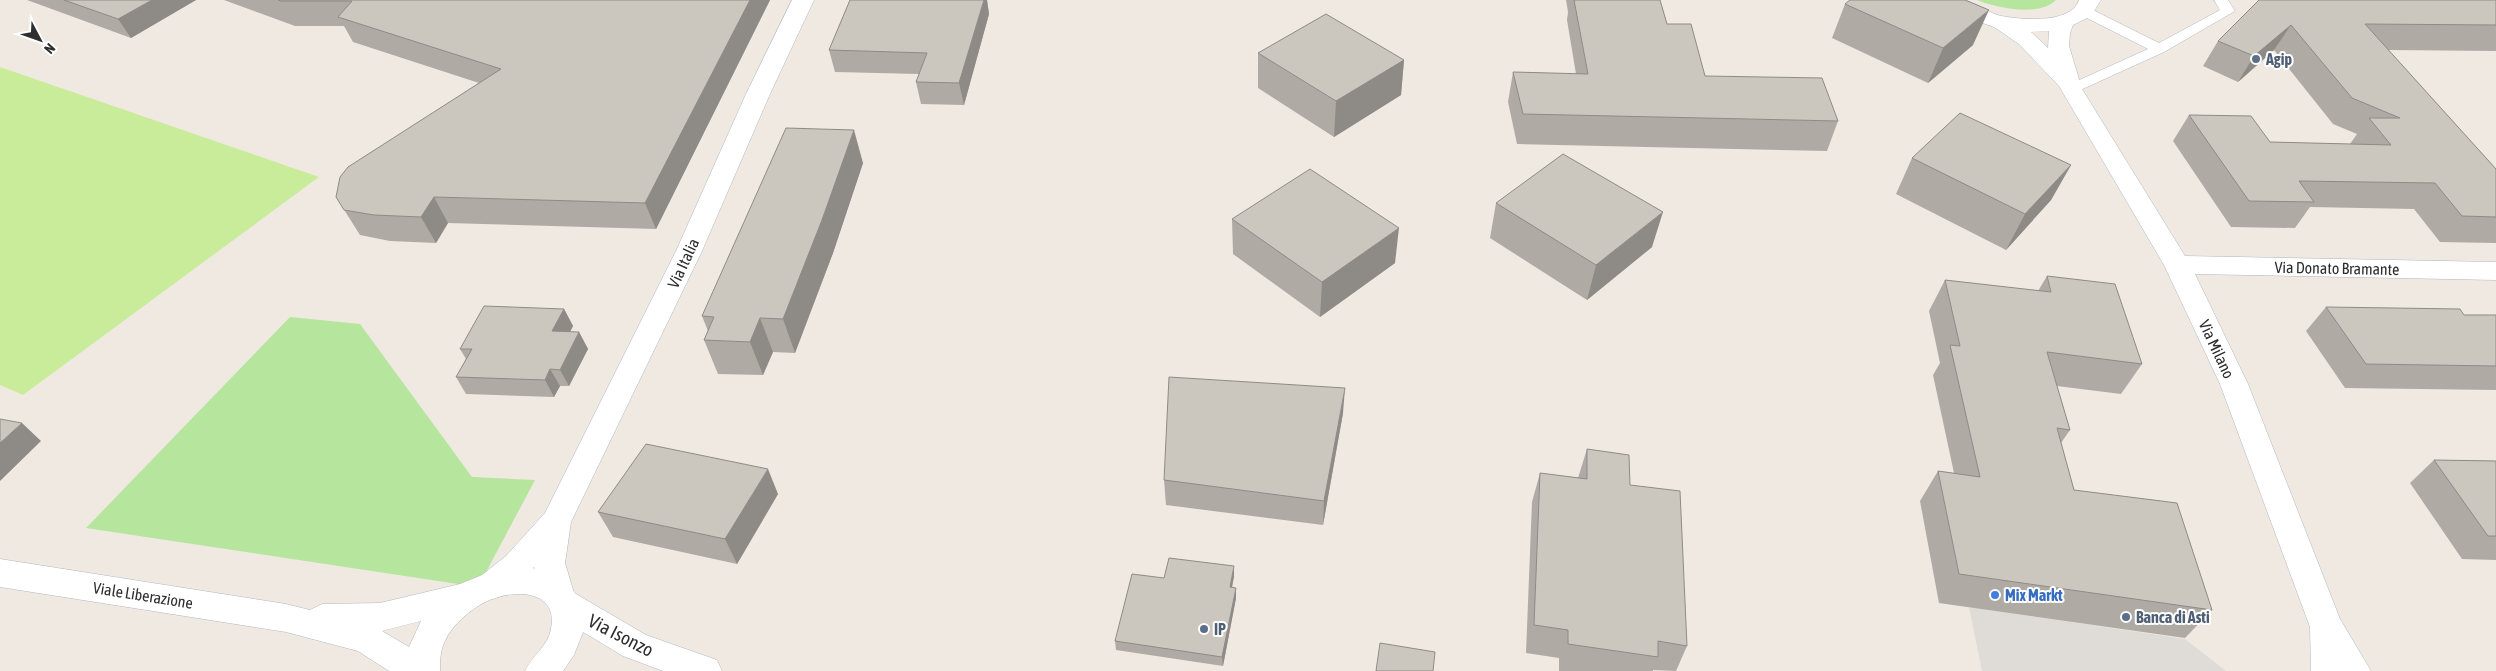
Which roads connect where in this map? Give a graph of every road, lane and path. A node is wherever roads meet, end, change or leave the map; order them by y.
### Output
1 (803, 0) edge
2 (1949, 0) edge
3 (2222, 0) edge
4 (2087, 6) edge
5 (1997, 20) junction
6 (2064, 22) junction
7 (2159, 49) junction
8 (2071, 89) junction
9 (2177, 265) junction
10 (2496, 272) edge
11 (556, 522) junction
12 (0, 573) edge
13 (481, 590) junction
14 (562, 599) junction
15 (286, 618) junction
16 (2326, 626) junction
17 (418, 671) edge
18 (423, 671) edge
19 (542, 671) edge
20 (705, 671) edge
21 (2328, 671) edge
22 (2354, 671) edge

1 - 11 street, Via Italia
2 - 5 street
3 - 7 lane
4 - 6 street
4 - 7 lane
5 - 6 street
5 - 8 street, Via Milano
6 - 8 street, Via Milano
7 - 8 lane
8 - 9 street, Via Milano
9 - 10 street, Via Donato Bramante
9 - 16 street, Via Milano
11 - 13 street, Via Italia
11 - 14 street, Via Italia
12 - 15 street, Viale Liberazione
13 - 14 street, Via Isonzo
13 - 15 street, Viale Liberazione
13 - 18 street, Via Italia
14 - 19 street, Via Italia
14 - 20 street, Via Isonzo
15 - 17 street, Viale Liberazione
16 - 21 street, Via Milano
16 - 22 street, Via Milano

